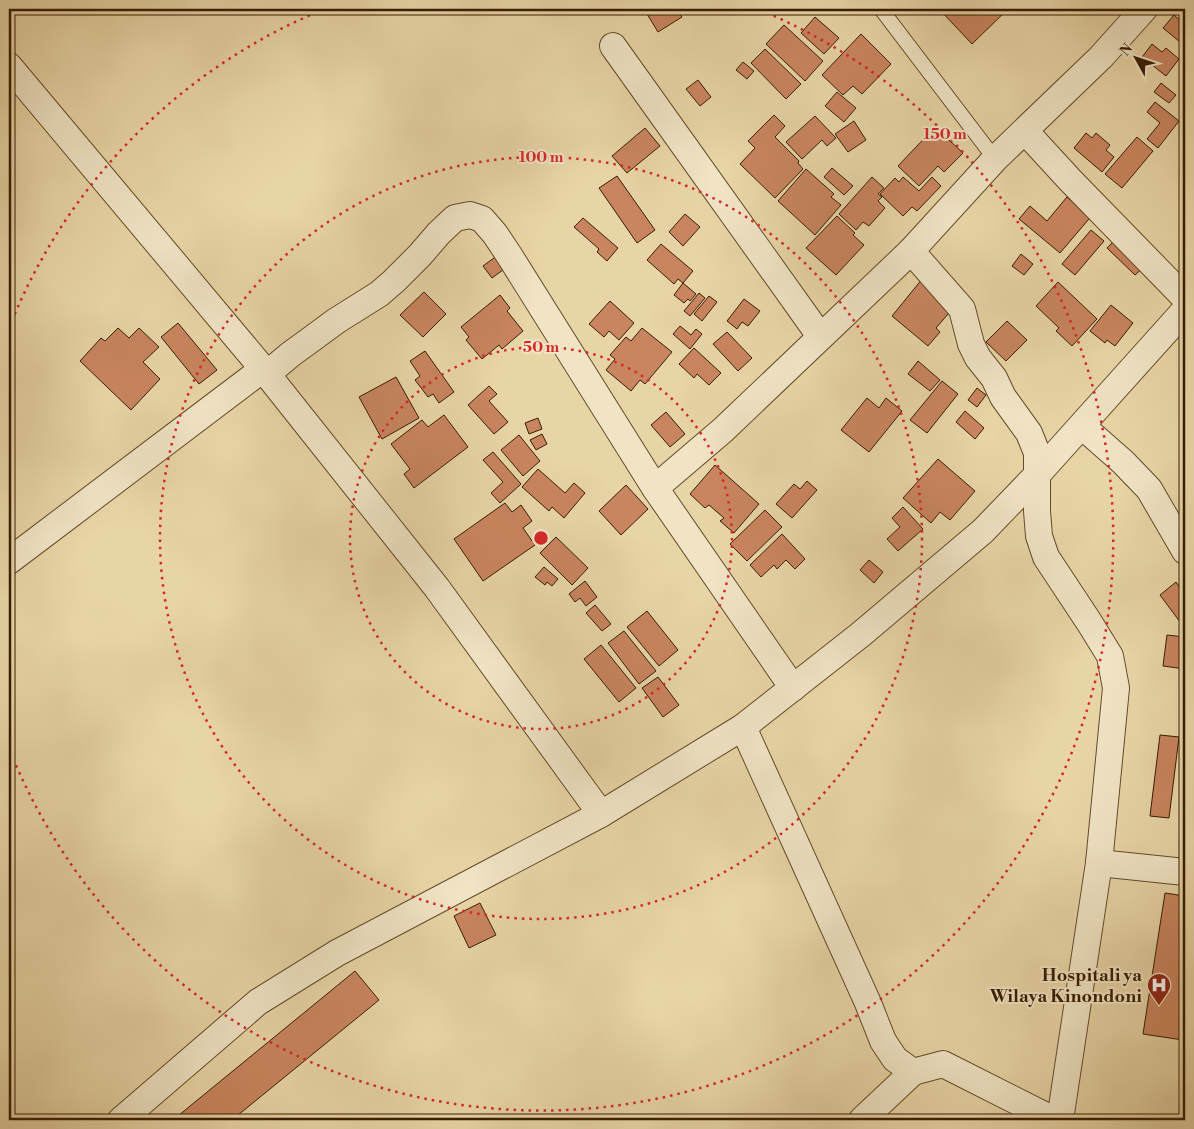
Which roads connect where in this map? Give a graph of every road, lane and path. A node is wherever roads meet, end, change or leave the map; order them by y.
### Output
1 (881, 9) edge
2 (1144, 9) edge
3 (613, 46) dead end
4 (9, 66) edge
5 (1025, 131) junction
6 (995, 159) junction
7 (911, 251) junction
8 (1185, 298) edge
9 (1185, 310) edge
10 (820, 336) junction
11 (265, 372) junction
12 (1082, 426) junction
13 (1036, 476) junction
14 (655, 488) junction
15 (1185, 550) edge
16 (9, 561) edge
17 (793, 688) junction
18 (743, 727) junction
19 (602, 814) junction
20 (1099, 863) junction
21 (1185, 872) edge
22 (913, 1072) junction
23 (121, 1120) edge
24 (862, 1120) edge
25 (1054, 1120) edge
26 (1060, 1120) edge

1 - 6 lane
2 - 5 street
3 - 10 street
4 - 11 street
5 - 6 street
5 - 8 street
6 - 7 street
7 - 10 street
7 - 13 street
9 - 12 street
10 - 14 street
11 - 14 street
11 - 16 street
11 - 19 street
12 - 13 street
12 - 15 street
13 - 17 street
13 - 20 street
14 - 17 street
17 - 18 street
18 - 19 street
18 - 22 street
19 - 23 street
20 - 21 street
20 - 26 street
22 - 24 street
22 - 25 street

